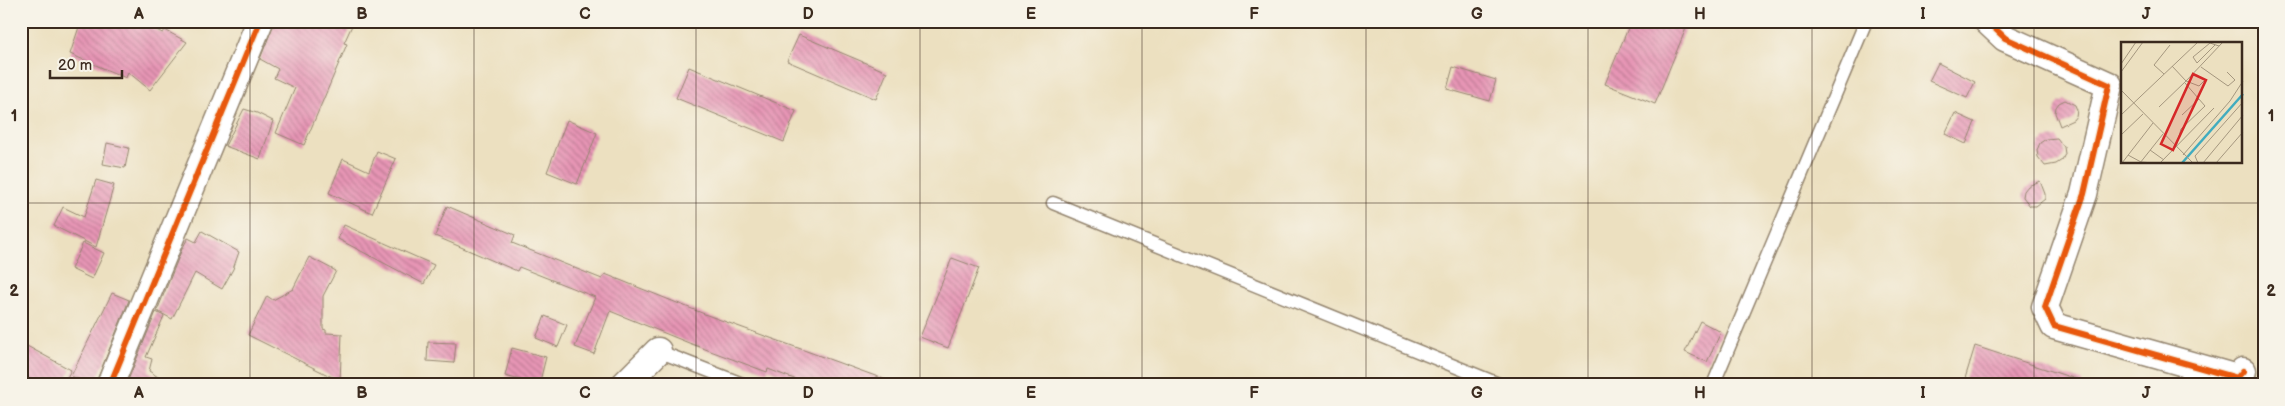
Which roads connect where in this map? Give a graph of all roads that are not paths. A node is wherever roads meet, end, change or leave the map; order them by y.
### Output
1 (260, 21) edge
2 (1866, 21) edge
3 (1988, 21) edge
4 (1053, 203) dead end
5 (658, 351) joint
6 (2243, 371) dead end
7 (110, 385) edge
8 (624, 385) edge
9 (745, 385) edge
10 (1501, 385) edge
11 (1713, 385) edge

1 - 7 street
2 - 11 lane
3 - 6 street
4 - 10 lane
5 - 8 street
5 - 9 lane

